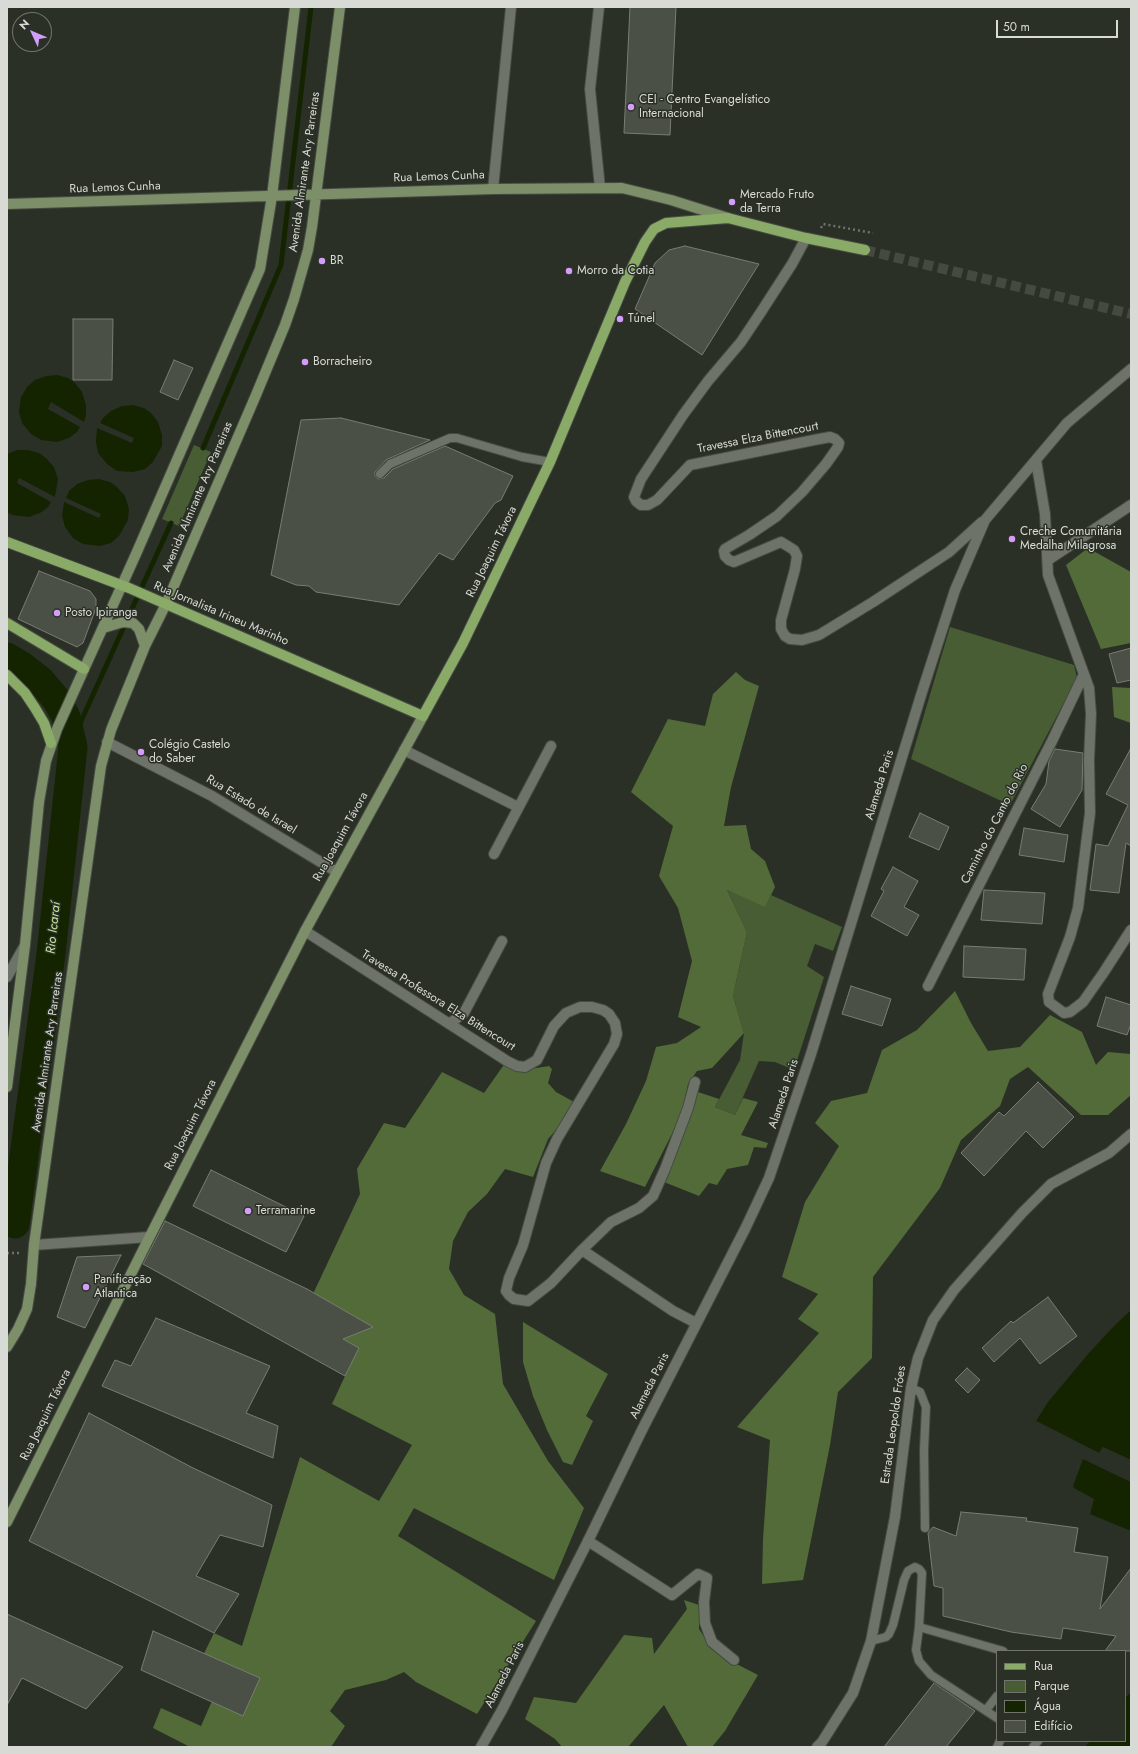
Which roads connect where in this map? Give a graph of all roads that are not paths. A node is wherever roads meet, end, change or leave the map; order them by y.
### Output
1 (295, 7) edge
2 (340, 7) edge
3 (511, 7) edge
4 (599, 7) edge
5 (600, 188) junction
6 (493, 189) junction
7 (316, 194) junction
8 (272, 196) junction
9 (7, 204) edge
10 (728, 218) junction
11 (811, 238) junction
12 (865, 250) tunnel mouth
13 (1131, 369) edge
14 (1036, 460) junction
15 (550, 462) junction
16 (380, 474) dead end
17 (1131, 504) edge
18 (985, 520) junction
19 (7, 542) edge
20 (1048, 560) junction
21 (125, 587) junction
22 (163, 603) junction
23 (7, 624) edge
24 (103, 628) junction
25 (145, 646) junction
26 (84, 669) junction
27 (1084, 674) junction
28 (7, 675) edge
29 (422, 716) junction
30 (107, 742) junction
31 (52, 743) junction
32 (551, 746) dead end
33 (404, 750) junction
34 (518, 807) junction
35 (494, 854) dead end
36 (337, 872) junction
37 (1131, 930) edge
38 (305, 931) junction
39 (502, 941) dead end
40 (25, 945) junction
41 (7, 977) edge
42 (928, 986) dead end
43 (449, 1024) junction
44 (695, 1082) dead end
45 (7, 1087) edge
46 (1131, 1134) edge
47 (149, 1237) junction
48 (34, 1246) junction
49 (582, 1250) junction
50 (696, 1323) junction
51 (7, 1347) edge
52 (911, 1388) junction
53 (7, 1522) edge
54 (925, 1528) dead end
55 (588, 1541) junction
56 (919, 1627) junction
57 (871, 1641) junction
58 (999, 1650) edge
59 (734, 1660) dead end
60 (996, 1697) edge
61 (986, 1710) junction
62 (996, 1717) edge
63 (481, 1747) edge
64 (817, 1747) edge

1 - 8 main road
2 - 7 main road, Avenida Almirante Ary Parreiras
3 - 6 street
4 - 5 street
5 - 6 main road, Rua Lemos Cunha
5 - 10 main road, Rua Lemos Cunha
6 - 7 main road, Rua Lemos Cunha
7 - 8 main road, Rua Lemos Cunha
7 - 22 main road, Avenida Almirante Ary Parreiras
8 - 9 main road, Rua Lemos Cunha
8 - 21 main road
10 - 11 main road, Rua Lemos Cunha
10 - 15 main road, Rua Joaquim Távora
11 - 12 main road, Rua Lemos Cunha
11 - 18 street, Travessa Elza Bittencourt
13 - 14 street, Alameda Paris
14 - 18 street, Alameda Paris
14 - 20 street
15 - 16 lane
15 - 29 main road, Rua Joaquim Távora
17 - 20 street
18 - 50 street, Alameda Paris
19 - 21 main road, Rua Jornalista Irineu Marinho
20 - 27 street
21 - 22 main road, Rua Jornalista Irineu Marinho
21 - 24 main road
22 - 25 main road, Avenida Almirante Ary Parreiras
22 - 29 main road, Rua Jornalista Irineu Marinho
23 - 26 main road
24 - 25 main road
24 - 26 main road
25 - 30 main road, Avenida Almirante Ary Parreiras
26 - 31 main road
27 - 37 street
27 - 42 street, Caminho do Canto do Rio
28 - 31 main road
29 - 33 main road, Rua Joaquim Távora
30 - 36 street, Rua Estado de Israel
30 - 48 main road, Avenida Almirante Ary Parreiras
31 - 40 main road
32 - 34 street
33 - 34 street
33 - 36 main road, Rua Joaquim Távora
34 - 35 street
36 - 38 main road, Rua Joaquim Távora
38 - 43 street, Travessa Professora Elza Bittencourt
38 - 47 main road, Rua Joaquim Távora
39 - 43 street
40 - 41 street
40 - 45 main road
43 - 49 street, Travessa Professora Elza Bittencourt
44 - 49 street, Travessa Professora Elza Bittencourt
46 - 52 street, Estrada Leopoldo Fróes
47 - 48 street
47 - 53 main road, Rua Joaquim Távora
48 - 51 main road, Avenida Almirante Ary Parreiras
49 - 50 street
50 - 55 street, Alameda Paris
52 - 54 lane
52 - 57 street, Estrada Leopoldo Fróes
55 - 59 street
55 - 63 street, Alameda Paris
56 - 57 lane
56 - 58 lane
56 - 61 lane
57 - 64 street, Estrada Leopoldo Fróes
60 - 61 lane
61 - 62 lane

